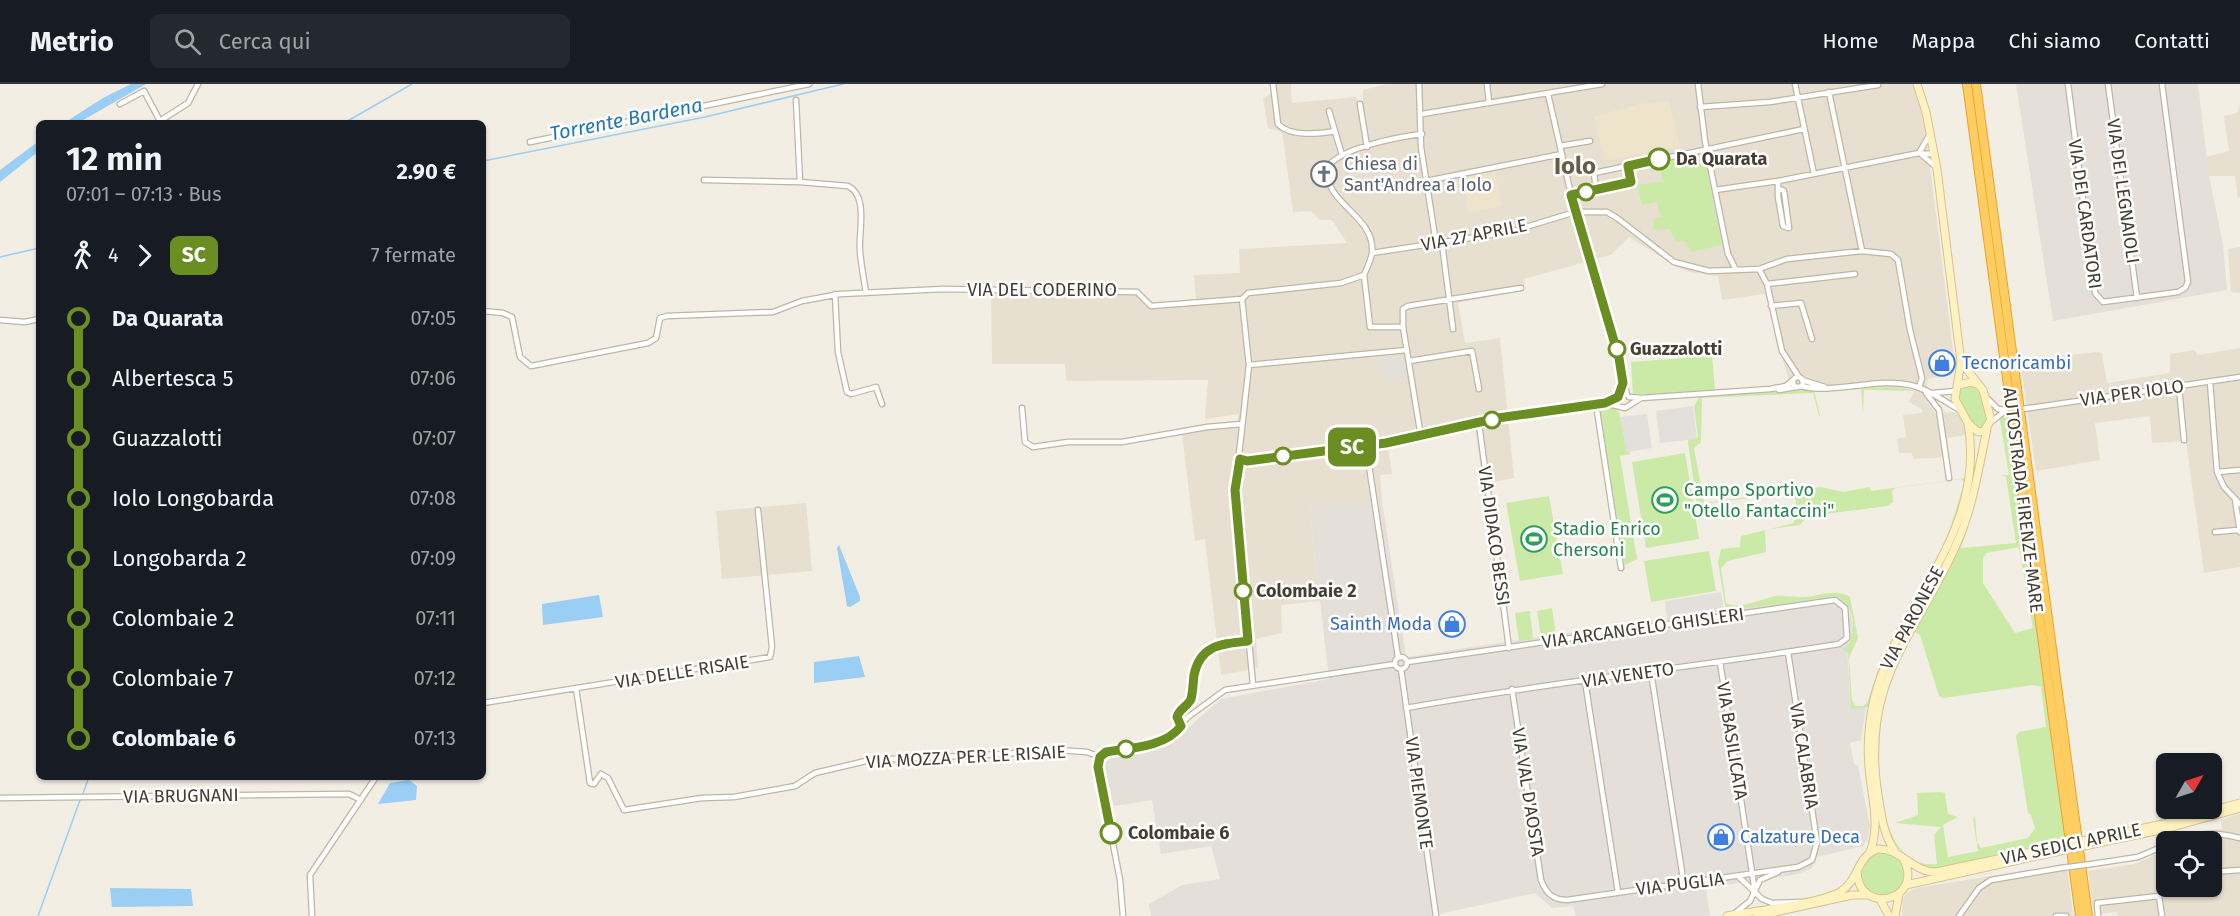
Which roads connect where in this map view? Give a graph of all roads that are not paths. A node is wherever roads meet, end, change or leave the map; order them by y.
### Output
1 (198, 84) edge
2 (808, 84) edge
3 (1273, 84) edge
4 (1419, 84) edge
5 (1487, 84) edge
6 (1598, 84) edge
7 (1698, 84) edge
8 (1795, 84) edge
9 (1917, 84) edge
10 (1967, 84) edge
11 (1976, 84) edge
12 (2068, 84) edge
13 (2108, 84) edge
14 (2162, 84) edge
15 (798, 85) edge
16 (1878, 85) edge
17 (1829, 92) junction
18 (1548, 94) junction
19 (1797, 97) junction
20 (796, 100) dead end
21 (1489, 103) junction
22 (120, 104) dead end
23 (1360, 104) dead end
24 (1700, 107) junction
25 (1329, 111) dead end
26 (1422, 114) junction
27 (159, 120) edge
28 (162, 120) edge
29 (1804, 129) junction
30 (1335, 130) junction
31 (1930, 131) junction
32 (1422, 134) junction
33 (1590, 141) dead end
34 (530, 142) dead end
35 (1560, 146) junction
36 (1367, 147) junction
37 (1707, 150) junction
38 (1934, 150) junction
39 (1919, 153) junction
40 (1562, 154) junction
41 (1342, 155) junction
42 (1628, 166) junction
43 (1846, 167) junction
44 (1937, 169) junction
45 (1814, 174) junction
46 (704, 180) dead end
47 (1778, 181) junction
48 (800, 182) junction
49 (1426, 182) junction
50 (1596, 189) junction
51 (1780, 189) junction
52 (1715, 190) junction
53 (1571, 195) junction
54 (1787, 207) junction
55 (1780, 208) junction
56 (1575, 212) junction
57 (1439, 243) junction
58 (1862, 251) junction
59 (1372, 253) junction
60 (1759, 268) junction
61 (1736, 270) junction
62 (1855, 274) dead end
63 (1364, 275) junction
64 (1767, 284) junction
65 (1521, 288) dead end
66 (866, 293) junction
67 (835, 294) junction
68 (2137, 298) junction
69 (1242, 299) junction
70 (1448, 299) junction
71 (1771, 306) junction
72 (486, 311) edge
73 (0, 320) edge
74 (36, 320) edge
75 (1403, 327) junction
76 (1453, 329) dead end
77 (1812, 339) dead end
78 (1407, 350) junction
79 (1409, 361) junction
80 (1961, 362) junction
81 (1249, 365) junction
82 (2240, 377) edge
83 (1798, 379) junction
84 (2210, 382) junction
85 (1623, 383) junction
86 (1798, 387) junction
87 (1825, 387) junction
88 (1981, 387) junction
89 (2179, 387) junction
90 (1920, 388) junction
91 (1957, 388) junction
92 (1479, 389) dead end
93 (1770, 389) junction
94 (1930, 393) junction
95 (1628, 396) junction
96 (1986, 396) junction
97 (1618, 397) junction
98 (1641, 398) junction
99 (1605, 403) junction
100 (1630, 403) junction
101 (1596, 404) junction
102 (1950, 404) junction
103 (882, 405) dead end
104 (1618, 406) junction
105 (1022, 408) dead end
106 (2023, 409) dead end
107 (1939, 411) junction
108 (1962, 412) junction
109 (1968, 423) junction
110 (1242, 424) junction
111 (1479, 424) junction
112 (1989, 425) junction
113 (1421, 437) junction
114 (2184, 440) dead end
115 (1366, 446) junction
116 (1240, 459) junction
117 (2240, 470) edge
118 (2217, 472) junction
119 (1949, 478) dead end
120 (2238, 501) edge
121 (758, 510) dead end
122 (2239, 531) edge
123 (2215, 532) dead end
124 (1621, 568) dead end
125 (1847, 638) joint
126 (1248, 641) junction
127 (1509, 648) junction
128 (1788, 652) junction
129 (1398, 657) junction
130 (1407, 662) junction
131 (1720, 662) junction
132 (1395, 664) junction
133 (1401, 669) junction
134 (1651, 672) junction
135 (1585, 681) junction
136 (1253, 685) junction
137 (576, 688) junction
138 (1512, 689) junction
139 (486, 703) edge
140 (1406, 708) junction
141 (1181, 726) junction
142 (1100, 757) junction
143 (374, 780) edge
144 (0, 798) edge
145 (361, 800) junction
146 (2240, 803) edge
147 (2240, 808) edge
148 (2222, 836) edge
149 (2240, 838) edge
150 (2092, 842) junction
151 (2055, 849) junction
152 (2156, 849) edge
153 (1870, 852) junction
154 (1896, 853) junction
155 (1812, 860) joint
156 (1904, 860) junction
157 (1783, 870) junction
158 (2240, 870) edge
159 (2222, 871) edge
160 (1857, 872) junction
161 (1753, 874) junction
162 (1739, 877) junction
163 (1684, 885) junction
164 (1906, 885) junction
165 (1618, 892) junction
166 (1755, 892) junction
167 (1548, 893) joint
168 (1899, 894) junction
169 (1868, 895) junction
170 (2156, 896) edge
171 (2159, 897) edge
172 (1880, 899) junction
173 (1804, 902) junction
174 (1730, 915) edge
175 (312, 916) edge
176 (1122, 916) edge
177 (1437, 916) edge
178 (1758, 916) edge
179 (1889, 916) edge
180 (1895, 916) edge
181 (1959, 916) edge
182 (2056, 916) edge
183 (2066, 916) edge
184 (2080, 916) edge
185 (2088, 916) edge
186 (2098, 916) edge
187 (2162, 916) edge

1 - 28 street
2 - 15 street
3 - 30 street
4 - 26 street
5 - 21 street
6 - 18 street
7 - 24 street
8 - 19 street
9 - 31 street
10 - 184 highway, AUTOSTRADA FIRENZE-MARE
11 - 185 highway, AUTOSTRADA FIRENZE-MARE
12 - 68 street, VIA DEI CARDATORI
13 - 68 street, VIA DEI LEGNAIOLI
14 - 68 street, VIA DEI CARDATORI
15 - 34 street
16 - 17 street
17 - 19 street
17 - 43 street
18 - 21 street
18 - 35 street
19 - 24 street
19 - 29 street
20 - 48 street
21 - 26 street
22 - 27 street
23 - 36 street
24 - 37 street
25 - 30 street
26 - 32 street
29 - 37 street
29 - 45 street
30 - 41 street
31 - 38 street
31 - 39 street
32 - 36 street
32 - 49 street
33 - 35 street
35 - 40 street
36 - 41 street
37 - 42 street
37 - 52 street
38 - 39 street
38 - 44 street
39 - 43 street
39 - 44 street
40 - 49 street
40 - 53 street
41 - 59 street
42 - 50 street
42 - 50 street
43 - 45 street
43 - 58 street
44 - 80 street
45 - 47 street
46 - 48 street
47 - 51 street
47 - 52 street
48 - 66 street
49 - 57 street
50 - 53 street
51 - 54 street
51 - 55 street
52 - 61 street
53 - 56 street
54 - 55 street
54 - 55 street
56 - 57 street, VIA 27 APRILE
56 - 61 street, VIA 27 APRILE
56 - 85 street
57 - 59 street, VIA 27 APRILE
57 - 70 street
58 - 60 street, VIA 27 APRILE
58 - 90 street, VIA 27 APRILE
59 - 63 street
60 - 61 street, VIA 27 APRILE
60 - 64 street
62 - 64 street
63 - 69 street, VIA DEL CODERINO
63 - 75 street
64 - 71 street
65 - 70 street
66 - 67 street, VIA DEL CODERINO
66 - 69 street, VIA DEL CODERINO
67 - 72 street, VIA DEL CODERINO
67 - 103 street
69 - 81 street
70 - 75 street
70 - 76 street
71 - 77 street
71 - 83 street
73 - 74 street
75 - 78 street
78 - 79 street
78 - 81 street
79 - 92 street
79 - 113 street
80 - 88 street
80 - 91 street
81 - 110 street
82 - 84 street, VIA PER IOLO
83 - 86 street
83 - 86 street
83 - 87 street
83 - 93 street
84 - 89 street, VIA PER IOLO
84 - 118 street
85 - 95 street
85 - 97 street
86 - 87 street
86 - 93 street
87 - 90 street
88 - 91 street
88 - 96 street
89 - 106 street, VIA PER IOLO
89 - 114 street
90 - 94 street
90 - 107 street
91 - 94 street
91 - 108 street
93 - 98 street
94 - 102 street
95 - 97 street
95 - 98 street
95 - 100 street
96 - 112 street
96 - 112 street
97 - 99 street
97 - 104 street
98 - 100 street
99 - 101 street
99 - 104 street
100 - 104 street
101 - 111 street
101 - 124 street
102 - 107 street
102 - 108 street
105 - 110 street
107 - 119 street
108 - 109 street
109 - 112 street
109 - 153 street, VIA PARONESE
110 - 116 street
111 - 113 street
111 - 127 street, VIA DIDACO BESSI
112 - 154 street, VIA PARONESE
113 - 115 street
115 - 116 street
115 - 129 street
116 - 126 street
117 - 118 street
118 - 120 street
120 - 122 street
121 - 137 street, VIA DELLE RISAIE
122 - 123 street
125 - 127 street, VIA ARCANGELO GHISLERI
125 - 128 street, VIA VENETO
126 - 136 street
126 - 141 street
127 - 130 street, VIA ARCANGELO GHISLERI
128 - 131 street, VIA VENETO
128 - 155 street, VIA CALABRIA
129 - 130 street
129 - 132 street
130 - 133 street
131 - 134 street, VIA VENETO
131 - 161 street, VIA BASILICATA
132 - 133 street
132 - 136 street
133 - 140 street, VIA PIEMONTE
134 - 135 street, VIA VENETO
134 - 163 street
135 - 138 street, VIA VENETO
135 - 165 street
136 - 141 street
137 - 139 street, VIA DELLE RISAIE
137 - 142 street, VIA MOZZA PER LE RISAIE
138 - 140 street, VIA VENETO
138 - 167 street, VIA VAL D'AOSTA
140 - 177 street, VIA PIEMONTE
141 - 142 street
142 - 176 street
143 - 145 street
144 - 145 street, VIA BRUGNANI
145 - 175 street
146 - 150 street, VIA SEDICI APRILE
147 - 150 street, VIA SEDICI APRILE
148 - 149 street
150 - 151 street, VIA SEDICI APRILE, bridge
151 - 156 street, VIA SEDICI APRILE
151 - 164 street, VIA SEDICI APRILE
152 - 181 street, bridge
153 - 154 street
153 - 160 street
154 - 156 street, VIA SEDICI APRILE
155 - 157 street, VIA PUGLIA
156 - 164 street
157 - 161 street, VIA PUGLIA
157 - 166 street
158 - 159 street
160 - 169 street
160 - 173 street
161 - 162 street, VIA PUGLIA
161 - 166 street, VIA BASILICATA
162 - 163 street, VIA PUGLIA
162 - 166 street
163 - 165 street, VIA PUGLIA
164 - 168 street
165 - 167 street, VIA PUGLIA
166 - 173 street
166 - 174 street
168 - 172 street
168 - 180 street
169 - 172 street
169 - 178 street
170 - 186 street
171 - 187 street
172 - 179 street
173 - 174 street
182 - 183 street

